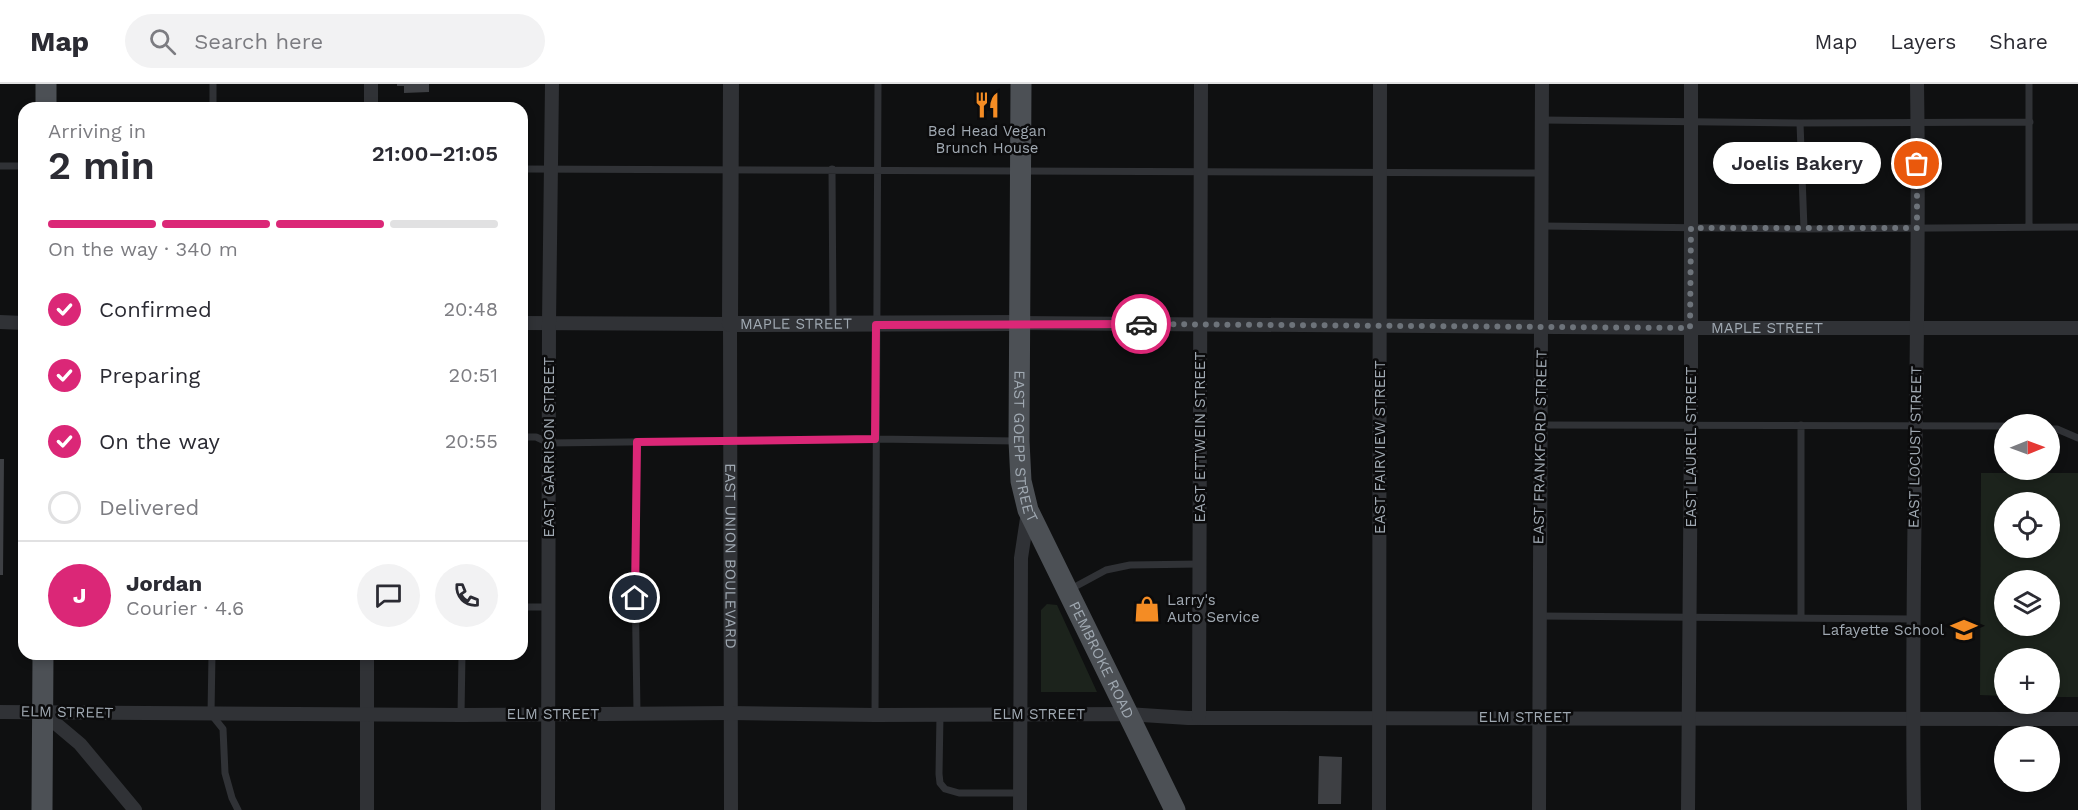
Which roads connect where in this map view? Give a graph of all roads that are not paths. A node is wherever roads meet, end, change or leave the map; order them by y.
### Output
1 (46, 84) edge
2 (213, 84) edge
3 (371, 84) edge
4 (552, 84) edge
5 (731, 84) edge
6 (878, 84) edge
7 (1021, 84) edge
8 (1202, 84) edge
9 (1380, 84) edge
10 (1542, 84) edge
11 (1691, 84) edge
12 (1917, 84) edge
13 (2030, 84) edge
14 (46, 102) edge
15 (213, 102) edge
16 (371, 102) edge
17 (1542, 120) junction
18 (1692, 121) junction
19 (1917, 122) junction
20 (2030, 122) junction
21 (1800, 123) junction
22 (0, 166) edge
23 (18, 166) edge
24 (528, 169) edge
25 (552, 169) junction
26 (731, 169) junction
27 (832, 169) junction
28 (877, 169) junction
29 (1020, 170) junction
30 (1200, 171) junction
31 (1379, 171) junction
32 (1542, 173) junction
33 (1542, 226) junction
34 (2029, 227) junction
35 (2078, 227) edge
36 (1691, 228) junction
37 (1917, 228) junction
38 (1804, 229) junction
39 (0, 322) edge
40 (18, 322) edge
41 (528, 323) edge
42 (549, 323) junction
43 (1019, 323) junction
44 (730, 324) junction
45 (1201, 324) junction
46 (833, 325) junction
47 (876, 325) junction
48 (1380, 327) junction
49 (1542, 327) junction
50 (1690, 328) junction
51 (1917, 328) junction
52 (2078, 328) edge
53 (1540, 424) junction
54 (1916, 425) junction
55 (1691, 426) junction
56 (1800, 426) junction
57 (1994, 426) edge
58 (2060, 430) edge
59 (528, 437) edge
60 (2078, 438) edge
61 (875, 439) junction
62 (730, 441) junction
63 (1019, 441) junction
64 (637, 442) junction
65 (549, 443) junction
66 (1028, 510) junction
67 (1200, 564) junction
68 (1067, 591) junction
69 (528, 607) edge
70 (548, 607) junction
71 (1539, 616) junction
72 (1690, 617) junction
73 (1801, 618) junction
74 (1913, 619) junction
75 (43, 660) edge
76 (212, 660) edge
77 (367, 660) edge
78 (462, 660) edge
79 (0, 712) edge
80 (42, 712) junction
81 (731, 712) junction
82 (549, 713) junction
83 (637, 713) junction
84 (211, 714) junction
85 (367, 714) junction
86 (1127, 714) junction
87 (461, 715) junction
88 (875, 715) junction
89 (940, 715) junction
90 (1021, 715) junction
91 (1379, 717) junction
92 (1688, 717) junction
93 (1199, 718) junction
94 (1539, 718) junction
95 (1912, 718) junction
96 (2078, 719) edge
97 (1020, 793) junction
98 (42, 810) edge
99 (135, 810) edge
100 (238, 810) edge
101 (367, 810) edge
102 (548, 810) edge
103 (731, 810) edge
104 (1020, 810) edge
105 (1175, 810) edge
106 (1379, 810) edge
107 (1539, 810) edge
108 (1688, 810) edge
109 (1914, 810) edge

1 - 14 main road
2 - 15 lane
3 - 16 street
4 - 25 street, EAST GARRISON STREET
5 - 26 street, EAST UNION BOULEVARD
6 - 28 lane
7 - 29 main road, EAST GOEPP STREET
8 - 30 street, EAST ETTWEIN STREET
9 - 31 street, EAST FAIRVIEW STREET
10 - 17 street, EAST FRANKFORD STREET
11 - 18 street, EAST LAUREL STREET
12 - 19 street, EAST LOCUST STREET
13 - 20 lane
17 - 18 lane
17 - 32 street, EAST FRANKFORD STREET
18 - 21 lane
18 - 36 street, EAST LAUREL STREET
19 - 20 lane
19 - 21 lane
19 - 37 street, EAST LOCUST STREET
20 - 34 lane
21 - 38 lane
22 - 23 lane
24 - 25 lane
25 - 26 lane
25 - 42 street, EAST GARRISON STREET
26 - 27 lane
26 - 44 street, EAST UNION BOULEVARD
27 - 28 lane
27 - 46 lane
28 - 29 lane
28 - 47 lane
29 - 30 lane
29 - 43 main road, EAST GOEPP STREET
30 - 31 lane
30 - 45 street, EAST ETTWEIN STREET
31 - 32 lane
31 - 48 street, EAST FAIRVIEW STREET
32 - 33 street, EAST FRANKFORD STREET
33 - 36 lane
33 - 49 street, EAST FRANKFORD STREET
34 - 35 lane
34 - 37 lane
36 - 38 lane
36 - 50 street, EAST LAUREL STREET
37 - 38 lane
37 - 51 street, EAST LOCUST STREET
39 - 40 street
41 - 42 street, MAPLE STREET
42 - 44 street, MAPLE STREET
42 - 65 street, EAST GARRISON STREET
43 - 45 street, MAPLE STREET
43 - 47 street, MAPLE STREET
43 - 63 main road, EAST GOEPP STREET
44 - 46 street, MAPLE STREET
44 - 62 street, EAST UNION BOULEVARD
45 - 48 street, MAPLE STREET
45 - 67 street, EAST ETTWEIN STREET
46 - 47 street, MAPLE STREET
47 - 61 lane
48 - 49 street, MAPLE STREET
48 - 91 street, EAST FAIRVIEW STREET
49 - 50 street, MAPLE STREET
49 - 53 street, EAST FRANKFORD STREET
50 - 51 street, MAPLE STREET
50 - 55 street, EAST LAUREL STREET
51 - 52 street, MAPLE STREET
51 - 54 street, EAST LOCUST STREET
53 - 55 lane
53 - 71 street, EAST FRANKFORD STREET
54 - 56 lane
54 - 57 lane
54 - 74 street, EAST LOCUST STREET
55 - 56 lane
55 - 72 street, EAST LAUREL STREET
56 - 73 lane
58 - 60 lane
59 - 65 lane
61 - 62 lane
61 - 63 lane
61 - 88 lane
62 - 64 lane
62 - 81 street, EAST UNION BOULEVARD
63 - 66 main road, EAST GOEPP STREET
64 - 65 lane
64 - 83 lane
65 - 70 street, EAST GARRISON STREET
66 - 68 main road, PEMBROKE ROAD
66 - 90 street, EAST GOEPP STREET
67 - 68 lane
67 - 93 street, EAST ETTWEIN STREET
68 - 86 main road, PEMBROKE ROAD
69 - 70 lane
70 - 82 street, EAST GARRISON STREET
71 - 72 lane
71 - 94 street, EAST FRANKFORD STREET
72 - 73 lane
72 - 92 street, EAST LAUREL STREET
73 - 74 lane
74 - 95 street, EAST LOCUST STREET
75 - 80 main road
76 - 84 lane
77 - 85 street
78 - 87 lane
79 - 80 street, ELM STREET
80 - 84 street, ELM STREET
80 - 98 main road
80 - 99 street
81 - 83 street, ELM STREET
81 - 88 street, ELM STREET
81 - 103 street, EAST UNION BOULEVARD
82 - 83 street, ELM STREET
82 - 87 street, ELM STREET
82 - 102 street, EAST GARRISON STREET
84 - 85 street, ELM STREET
84 - 100 lane
85 - 87 street, ELM STREET
85 - 101 street
86 - 90 street, ELM STREET
86 - 93 street, ELM STREET
86 - 105 main road, PEMBROKE ROAD
88 - 89 street, ELM STREET
89 - 90 street, ELM STREET
89 - 97 lane
90 - 97 street, EAST GOEPP STREET
91 - 93 street, ELM STREET
91 - 94 street, ELM STREET
91 - 106 street, EAST FAIRVIEW STREET
92 - 94 street, ELM STREET
92 - 95 street, ELM STREET
92 - 108 street, EAST LAUREL STREET
94 - 107 street, EAST FRANKFORD STREET
95 - 96 street, ELM STREET
95 - 109 street, EAST LOCUST STREET
97 - 104 street, EAST GOEPP STREET

